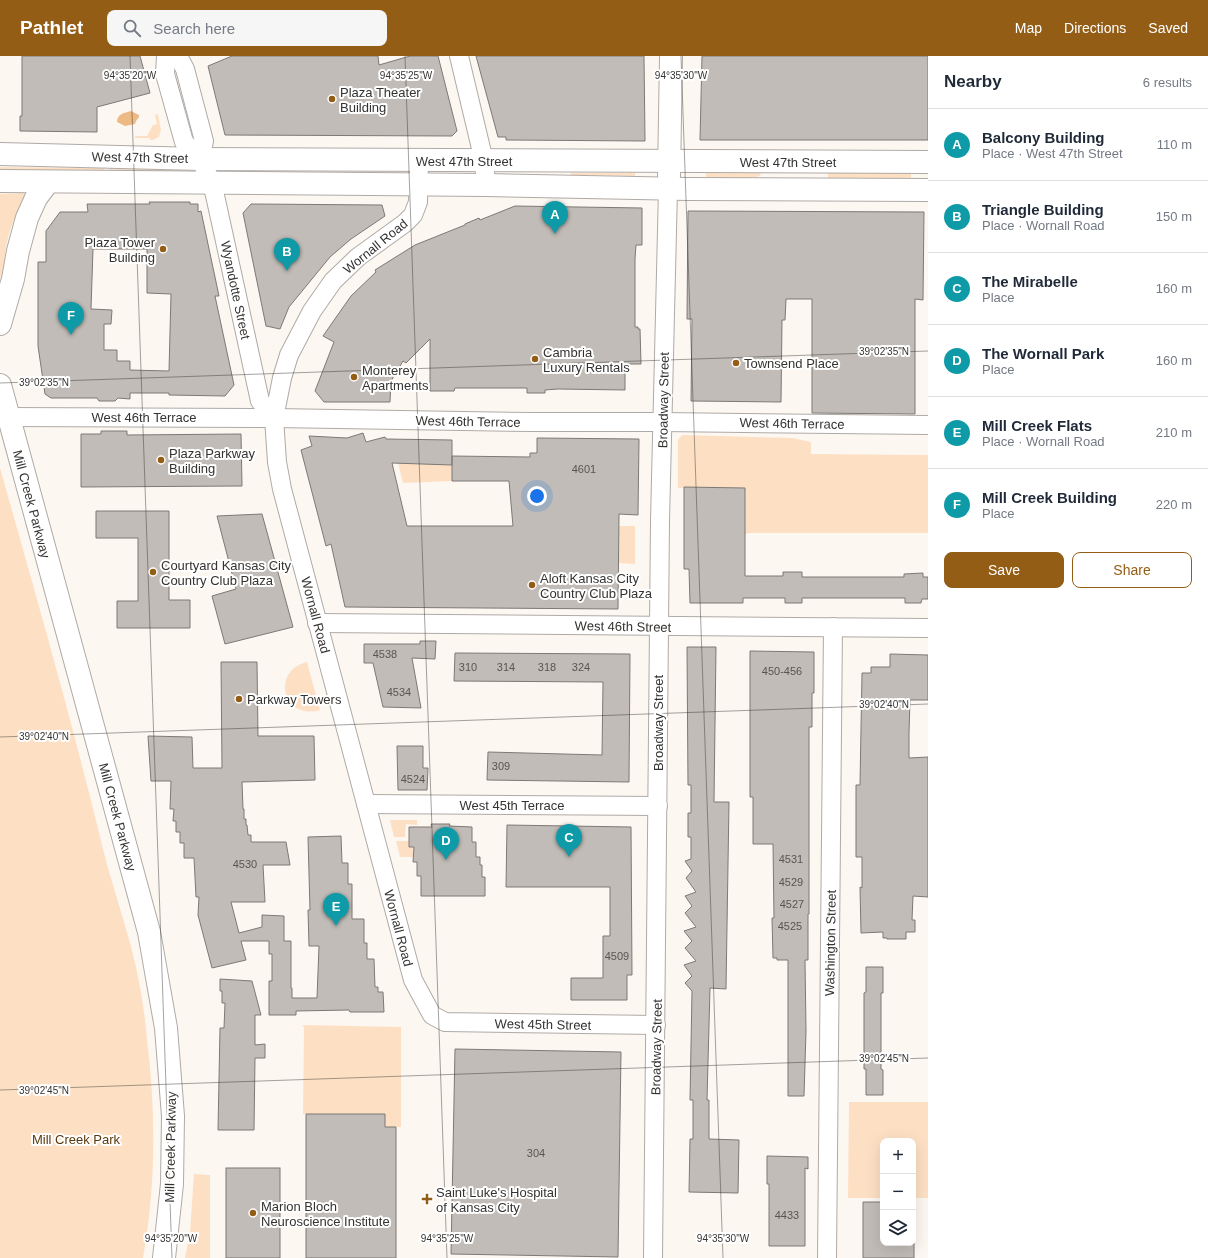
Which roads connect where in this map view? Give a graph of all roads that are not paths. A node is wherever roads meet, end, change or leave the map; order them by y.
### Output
1 (166, 56) edge
2 (178, 56) edge
3 (459, 56) edge
4 (670, 56) edge
5 (0, 154) edge
6 (200, 158) junction
7 (419, 160) junction
8 (484, 161) junction
9 (669, 161) junction
10 (787, 162) junction
11 (835, 162) junction
12 (928, 162) edge
13 (0, 182) edge
14 (48, 182) junction
15 (212, 183) junction
16 (418, 185) junction
17 (486, 185) junction
18 (668, 189) junction
19 (752, 190) junction
20 (800, 190) junction
21 (928, 190) edge
22 (0, 324) edge
23 (0, 385) edge
24 (8, 416) junction
25 (274, 418) junction
26 (662, 422) junction
27 (928, 425) edge
28 (317, 623) junction
29 (659, 626) junction
30 (833, 628) junction
31 (928, 628) edge
32 (366, 804) junction
33 (658, 806) junction
34 (432, 1015) joint
35 (656, 1025) junction
36 (164, 1258) edge
37 (654, 1258) edge
38 (827, 1258) edge

1 - 6 street, Wyandotte Street
2 - 6 street
3 - 8 street
4 - 9 main road
5 - 6 main road, West 47th Street
6 - 7 main road, West 47th Street
6 - 15 street, Wyandotte Street
7 - 8 main road, West 47th Street
7 - 16 street, Wornall Road
8 - 9 main road, West 47th Street
8 - 17 street
9 - 10 main road, West 47th Street
9 - 18 main road
10 - 11 main road, West 47th Street
10 - 19 main road
11 - 12 main road, West 47th Street
11 - 20 main road
13 - 14 main road, West 47th Street
14 - 15 main road, West 47th Street
14 - 22 main road
15 - 16 main road, West 47th Street
15 - 25 street, Wyandotte Street
16 - 17 main road, West 47th Street
16 - 25 street, Wornall Road
17 - 18 main road, West 47th Street
18 - 19 main road, West 47th Street
18 - 26 street, Broadway Street
19 - 20 main road, West 47th Street
20 - 21 main road, West 47th Street
23 - 24 main road, Mill Creek Parkway
24 - 25 street, West 46th Terrace
24 - 36 main road, Mill Creek Parkway
25 - 26 street, West 46th Terrace
25 - 28 street, Wornall Road
26 - 27 street, West 46th Terrace
26 - 29 street, Broadway Street
28 - 29 street, West 46th Street
28 - 32 street, Wornall Road
29 - 30 street, West 46th Street
29 - 33 street, Broadway Street
30 - 31 street, West 46th Street
30 - 38 street, Washington Street
32 - 33 street, West 45th Terrace
32 - 34 street, Wornall Road
33 - 35 street, Broadway Street
34 - 35 street, West 45th Street
35 - 37 street, Broadway Street

